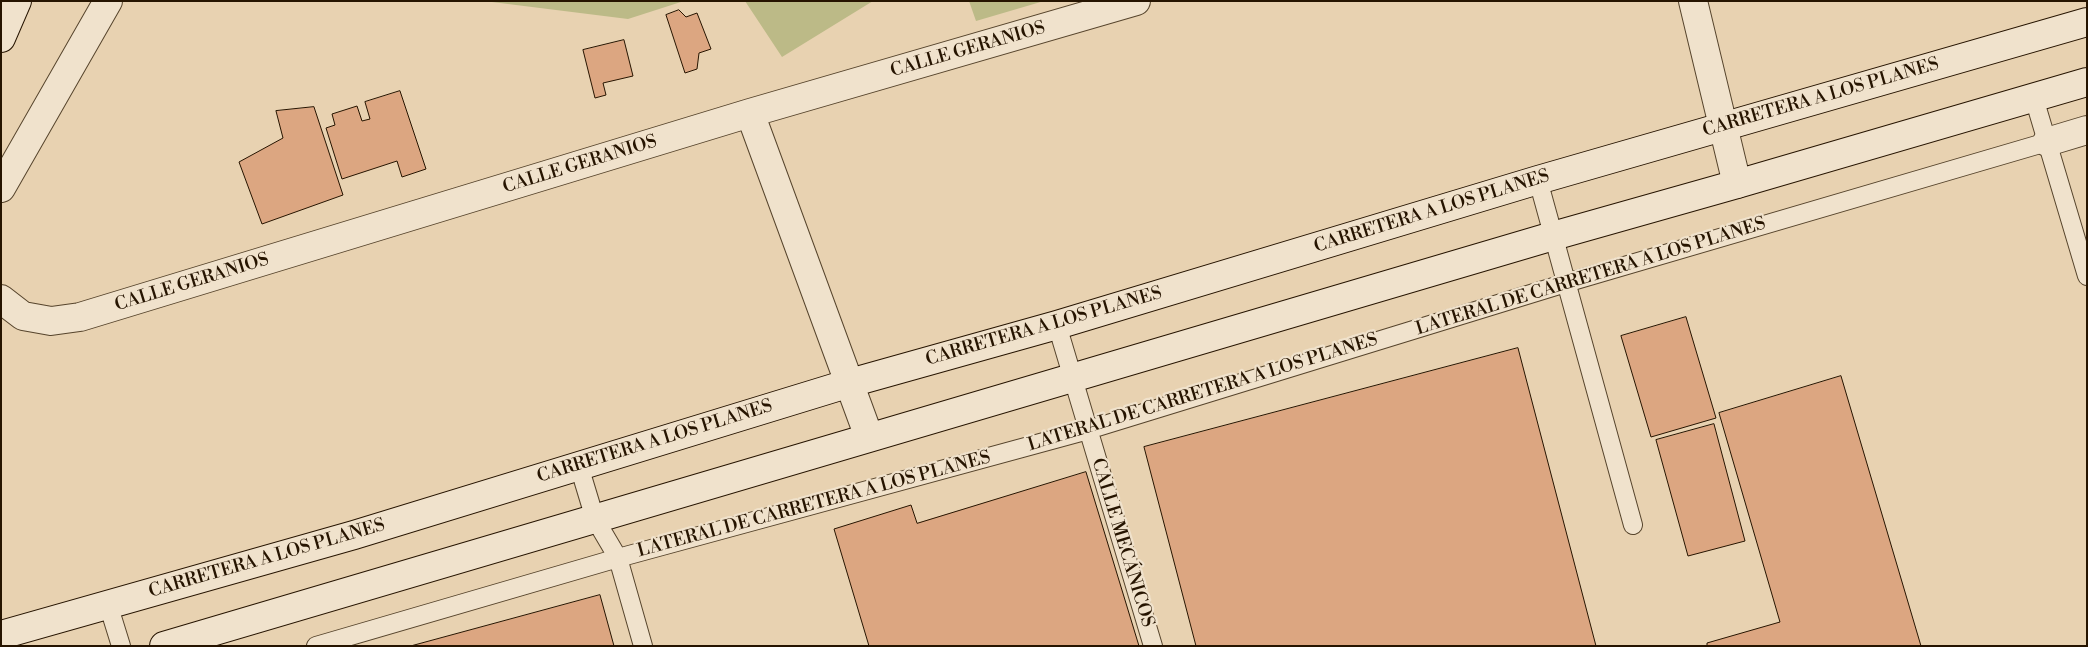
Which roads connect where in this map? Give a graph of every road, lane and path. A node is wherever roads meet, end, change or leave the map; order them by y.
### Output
1 (17, 1) edge
2 (108, 1) edge
3 (1136, 1) edge
4 (1693, 1) edge
5 (2087, 22) edge
6 (1, 38) edge
7 (2087, 82) edge
8 (2034, 98) junction
9 (750, 114) junction
10 (1723, 126) junction
11 (2087, 130) edge
12 (2046, 142) junction
13 (1538, 180) junction
14 (1737, 184) junction
15 (1, 188) edge
16 (1553, 236) junction
17 (2087, 276) edge
18 (1566, 283) junction
19 (1, 299) edge
20 (1057, 324) junction
21 (1073, 378) junction
22 (850, 383) junction
23 (1088, 430) junction
24 (869, 437) junction
25 (579, 466) junction
26 (595, 519) junction
27 (1632, 525) dead end
28 (618, 558) junction
29 (108, 604) junction
30 (1, 635) edge
31 (121, 646) edge
32 (164, 646) edge
33 (316, 646) edge
34 (643, 646) edge
35 (1153, 646) edge

1 - 6 main road
2 - 15 main road
3 - 9 main road, CALLE GERANIOS
4 - 10 main road
5 - 10 main road, CARRETERA A LOS PLANES
7 - 8 main road
8 - 12 lane
8 - 14 main road
9 - 19 main road, CALLE GERANIOS
9 - 22 main road
10 - 13 main road, CARRETERA A LOS PLANES
10 - 14 main road
11 - 12 main road, LATERAL DE CARRETERA A LOS PLANES
12 - 17 lane
12 - 18 lane, LATERAL DE CARRETERA A LOS PLANES
13 - 16 lane
13 - 20 main road, CARRETERA A LOS PLANES
14 - 16 main road
16 - 18 lane
16 - 21 main road
18 - 23 lane, LATERAL DE CARRETERA A LOS PLANES
18 - 27 lane
20 - 21 lane, CALLE MECÁNICOS
20 - 22 main road, CARRETERA A LOS PLANES
21 - 23 lane, CALLE MECÁNICOS
21 - 24 main road
22 - 24 main road
22 - 25 main road, CARRETERA A LOS PLANES
23 - 28 lane, LATERAL DE CARRETERA A LOS PLANES
23 - 35 lane, CALLE MECÁNICOS
24 - 26 main road
25 - 26 lane
25 - 29 main road, CARRETERA A LOS PLANES
26 - 28 lane
26 - 32 main road
28 - 33 lane, LATERAL DE CARRETERA A LOS PLANES
28 - 34 lane
29 - 30 main road, CARRETERA A LOS PLANES
29 - 31 lane

